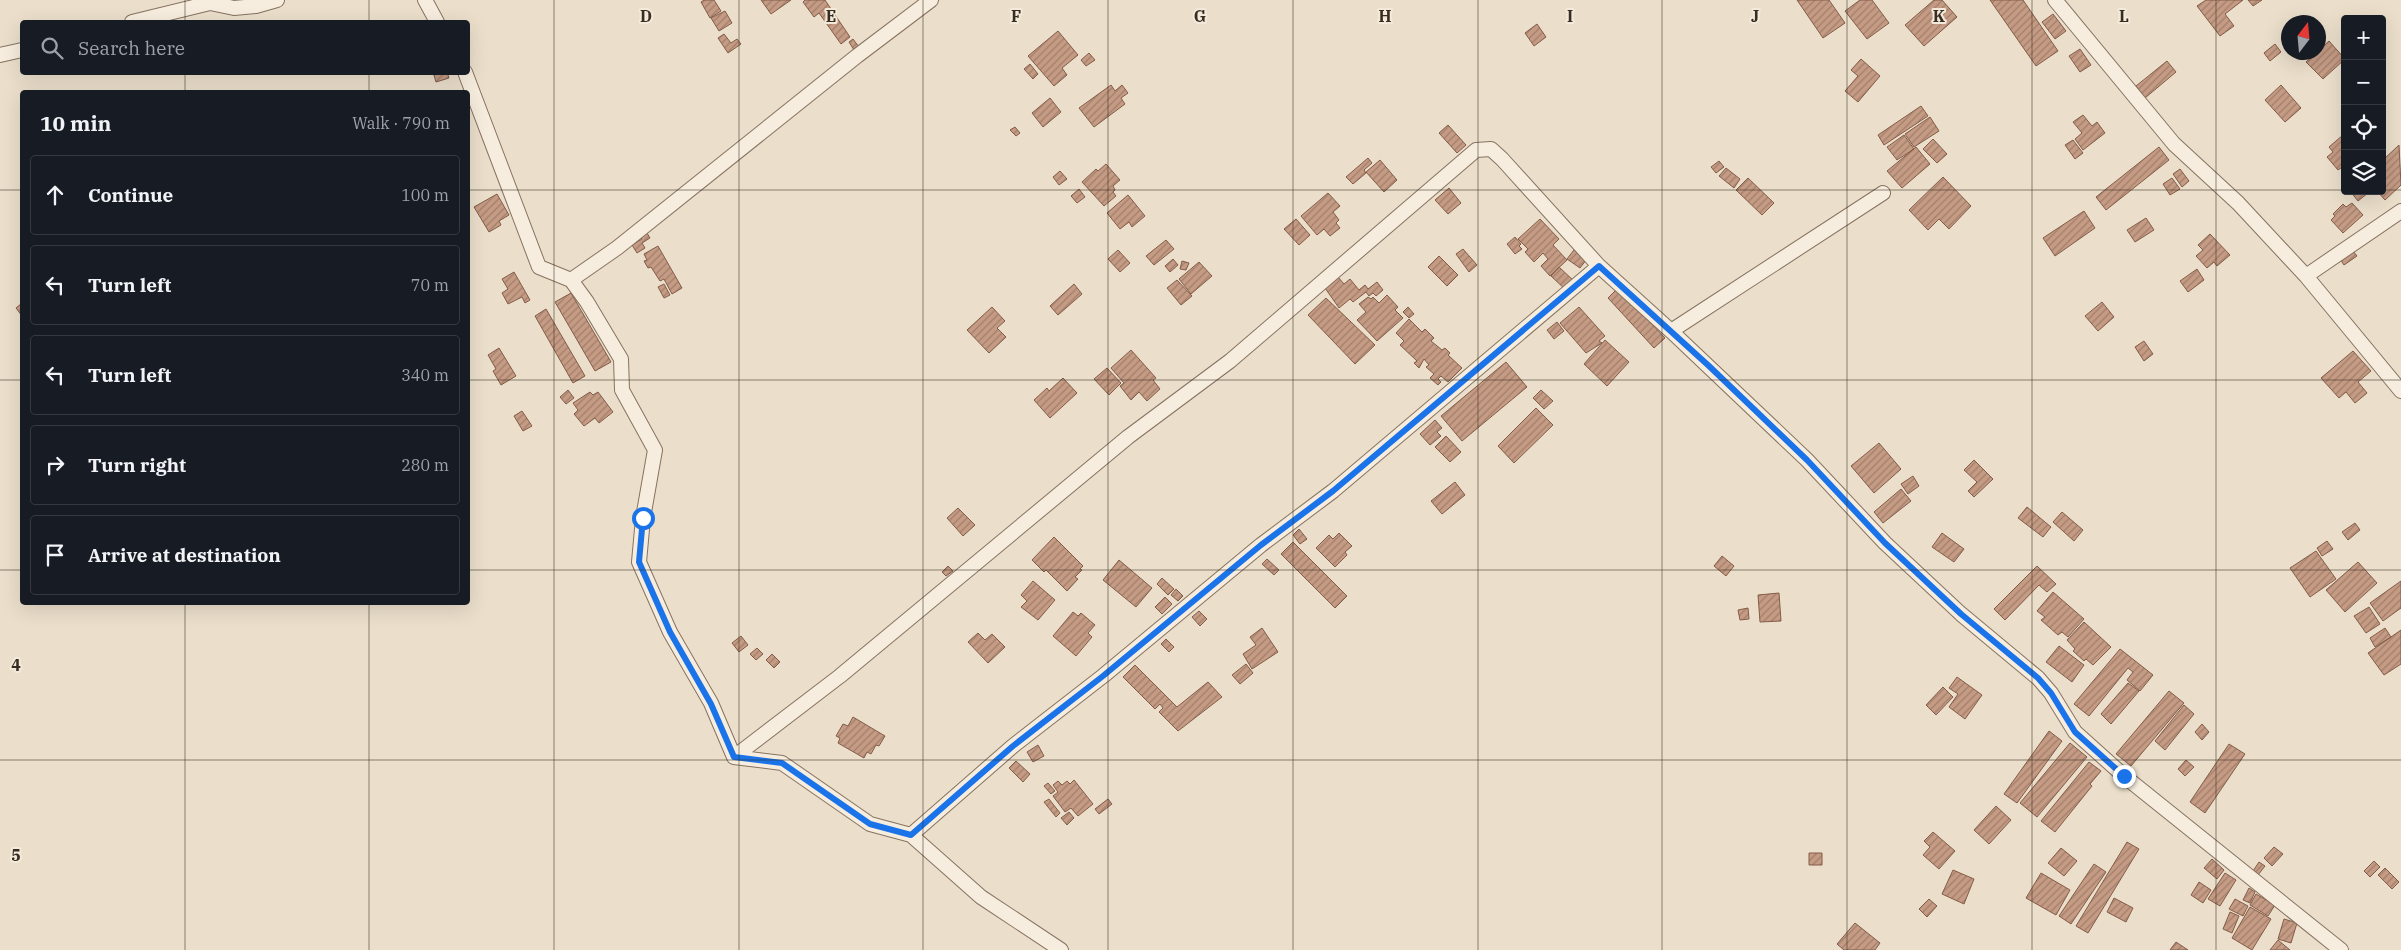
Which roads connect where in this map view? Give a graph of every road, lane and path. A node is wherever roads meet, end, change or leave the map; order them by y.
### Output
1 (277, 0) edge
2 (424, 0) edge
3 (931, 0) edge
4 (2055, 0) edge
5 (210, 2) edge
6 (140, 20) edge
7 (436, 20) edge
8 (20, 50) edge
9 (0, 55) edge
10 (466, 75) edge
11 (1883, 194) dead end
12 (2401, 211) edge
13 (1599, 266) junction
14 (2306, 276) junction
15 (571, 280) junction
16 (1671, 331) junction
17 (2401, 391) edge
18 (734, 757) junction
19 (911, 835) junction
20 (2333, 947) edge
21 (1062, 950) edge

1 - 5 street
2 - 7 street
3 - 15 street
4 - 14 street
5 - 6 street
8 - 9 street
10 - 15 street
11 - 16 street
12 - 14 street
13 - 16 street
13 - 18 street
13 - 19 street
14 - 17 street
15 - 18 street
16 - 20 street
18 - 19 street
19 - 21 street

